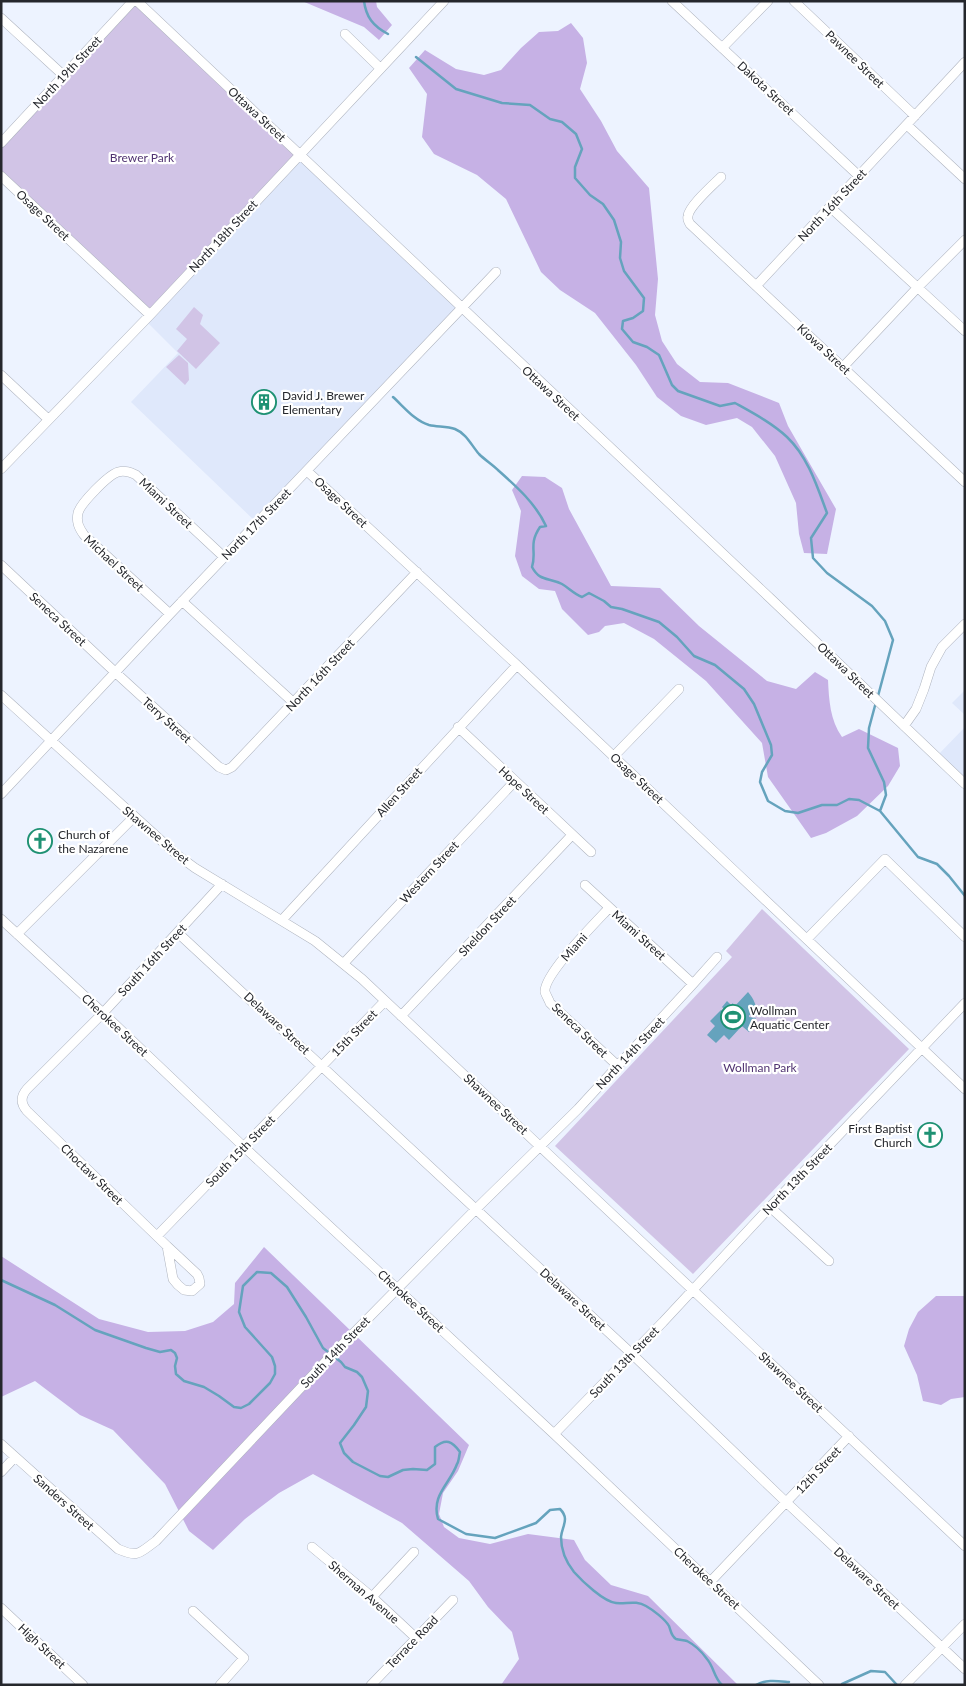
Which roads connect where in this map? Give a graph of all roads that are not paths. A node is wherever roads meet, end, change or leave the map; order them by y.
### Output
1 (135, 1) edge
2 (444, 1) edge
3 (672, 1) edge
4 (768, 1) edge
5 (794, 1) edge
6 (1, 18) edge
7 (345, 34) dead end
8 (722, 48) junction
9 (965, 62) edge
10 (380, 68) junction
11 (63, 75) junction
12 (914, 116) junction
13 (907, 125) junction
14 (1, 143) edge
15 (299, 154) junction
16 (1, 176) edge
17 (859, 176) junction
18 (721, 178) dead end
19 (965, 179) edge
20 (830, 207) junction
21 (965, 240) edge
22 (496, 272) dead end
23 (756, 286) junction
24 (918, 287) junction
25 (461, 308) junction
26 (150, 314) junction
27 (965, 330) edge
28 (843, 367) junction
29 (1, 375) edge
30 (48, 419) junction
31 (1, 469) edge
32 (307, 471) junction
33 (965, 482) edge
34 (103, 483) joint
35 (224, 557) junction
36 (1, 565) edge
37 (417, 572) junction
38 (182, 601) junction
39 (170, 614) junction
40 (965, 624) edge
41 (517, 665) junction
42 (116, 673) junction
43 (679, 689) dead end
44 (1, 695) edge
45 (294, 703) junction
46 (904, 726) junction
47 (458, 727) junction
48 (52, 741) junction
49 (614, 756) junction
50 (220, 767) joint
51 (515, 782) junction
52 (965, 784) edge
53 (1, 794) edge
54 (134, 817) junction
55 (572, 835) junction
56 (591, 852) dead end
57 (222, 884) junction
58 (585, 884) dead end
59 (609, 908) junction
60 (1, 920) edge
61 (282, 920) junction
62 (178, 933) junction
63 (17, 934) junction
64 (965, 937) edge
65 (807, 938) junction
66 (716, 957) dead end
67 (344, 963) junction
68 (694, 984) junction
69 (545, 991) joint
70 (385, 1001) junction
71 (965, 1003) edge
72 (103, 1013) junction
73 (401, 1016) junction
74 (922, 1049) junction
75 (322, 1065) junction
76 (618, 1066) junction
77 (965, 1089) edge
78 (21, 1100) joint
79 (540, 1146) junction
80 (244, 1147) junction
81 (770, 1206) junction
82 (476, 1208) junction
83 (157, 1236) junction
84 (167, 1246) junction
85 (829, 1261) dead end
86 (398, 1289) junction
87 (693, 1290) junction
88 (632, 1354) junction
89 (554, 1434) junction
90 (849, 1436) junction
91 (1, 1444) edge
92 (15, 1457) junction
93 (1, 1472) edge
94 (787, 1503) junction
95 (965, 1546) edge
96 (312, 1547) dead end
97 (414, 1552) dead end
98 (131, 1555) joint
99 (711, 1581) junction
100 (372, 1597) junction
101 (453, 1600) dead end
102 (1, 1608) edge
103 (192, 1610) dead end
104 (965, 1624) edge
105 (416, 1638) junction
106 (942, 1647) junction
107 (965, 1669) edge
108 (905, 1684) edge
109 (83, 1685) edge
110 (220, 1685) edge
111 (371, 1685) edge
112 (819, 1685) edge

1 - 11 street, North 19th Street
1 - 15 street, Ottawa Street
2 - 10 street, North 18th Street
3 - 8 street, Dakota Street
4 - 8 street
5 - 12 street, Pawnee Street
6 - 11 street
7 - 10 street
8 - 17 street, Dakota Street
9 - 12 street, North 16th Street
10 - 15 street, North 18th Street
11 - 14 street, North 19th Street
12 - 13 street, North 16th Street
13 - 17 street, North 16th Street
13 - 19 street
15 - 25 street, Ottawa Street
15 - 26 street, North 18th Street
16 - 26 street, Osage Street
17 - 20 street, North 16th Street
18 - 23 street, Kiowa Street
20 - 23 street, North 16th Street
20 - 24 street
21 - 24 street
22 - 25 street, North 17th Street
23 - 28 street, Kiowa Street
24 - 27 street
24 - 28 street
25 - 32 street, North 17th Street
25 - 46 street, Ottawa Street
26 - 30 street, North 18th Street
28 - 33 street, Kiowa Street
29 - 30 street
30 - 31 street, North 18th Street
32 - 35 street, North 17th Street
32 - 37 street, Osage Street
34 - 35 street, Miami Street
34 - 39 street, Michael Street
35 - 38 street, North 17th Street
36 - 42 street, Seneca Street
37 - 41 street, Osage Street
37 - 45 street, North 16th Street
38 - 39 street, North 17th Street
38 - 45 street
39 - 42 street, North 17th Street
40 - 46 street
41 - 47 street, Allen Street
41 - 49 street, Osage Street
42 - 48 street, North 17th Street
42 - 50 street, Terry Street
43 - 49 street
44 - 48 street, Shawnee Street
45 - 50 street, North 16th Street
46 - 52 street, Ottawa Street
47 - 51 street, Hope Street
47 - 61 street, Allen Street
48 - 53 street, North 17th Street
48 - 54 street, Shawnee Street
49 - 65 street, Osage Street
51 - 55 street, Hope Street
51 - 67 street, Western Street
54 - 57 street, Shawnee Street
54 - 63 street
55 - 56 street, Hope Street
55 - 73 street, Sheldon Street
57 - 61 street, Shawnee Street
57 - 62 street, South 16th Street
58 - 59 street, Miami Street
59 - 68 street, Miami Street
59 - 69 street, Miami
60 - 63 street, Cherokee Street
61 - 67 street, Shawnee Street
62 - 72 street, South 16th Street
62 - 75 street, Delaware Street
63 - 72 street, Cherokee Street
64 - 65 street
65 - 74 street, Osage Street
66 - 68 street, North 14th Street
67 - 70 street, Shawnee Street
68 - 76 street, North 14th Street
69 - 76 street, Seneca Street
70 - 73 street, Shawnee Street
70 - 75 street, 15th Street
71 - 74 street, North 13th Street
72 - 78 street, South 16th Street
72 - 80 street, Cherokee Street
73 - 79 street, Shawnee Street
74 - 77 street, Osage Street
74 - 81 street, North 13th Street
75 - 80 street, South 15th Street
75 - 82 street, Delaware Street
76 - 79 street, North 14th Street
78 - 83 street, Choctaw Street
79 - 82 street, South 14th Street
79 - 87 street, Shawnee Street
80 - 83 street, South 15th Street
80 - 86 street, Cherokee Street
81 - 85 street
81 - 87 street, North 13th Street
82 - 86 street, South 14th Street
82 - 88 street, Delaware Street
83 - 84 street, Choctaw Street
84 - 84 street, Choctaw Street
86 - 89 street, Cherokee Street
86 - 98 street, South 14th Street
87 - 88 street, South 13th Street
87 - 90 street, Shawnee Street
88 - 89 street, South 13th Street
88 - 94 street, Delaware Street
89 - 99 street, Cherokee Street
90 - 94 street, 12th Street
90 - 95 street, Shawnee Street
91 - 92 street, Sanders Street
92 - 93 street
92 - 98 street, Sanders Street
94 - 99 street, 12th Street
94 - 106 street, Delaware Street
96 - 100 street, Sherman Avenue
97 - 100 street
99 - 112 street, Cherokee Street
100 - 105 street, Sherman Avenue
101 - 105 street, Terrace Road
102 - 109 street, High Street
103 - 110 street
104 - 106 street
105 - 111 street, Terrace Road
106 - 107 street, Delaware Street
106 - 108 street

